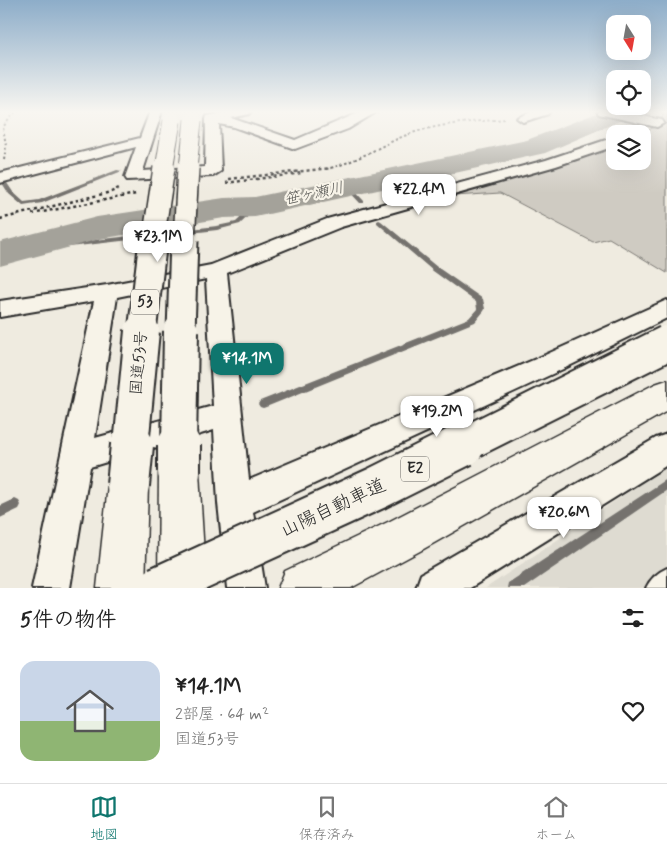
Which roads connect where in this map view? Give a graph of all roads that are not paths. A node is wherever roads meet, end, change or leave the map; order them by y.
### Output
1 (148, 138) edge
2 (179, 138) edge
3 (187, 138) edge
4 (198, 138) edge
5 (278, 138) edge
6 (312, 138) edge
7 (144, 141) junction
8 (606, 144) edge
9 (0, 178) edge
10 (216, 270) junction
11 (108, 292) junction
12 (667, 308) edge
13 (0, 309) edge
14 (667, 343) edge
15 (667, 394) edge
16 (228, 414) junction
17 (667, 448) edge
18 (76, 457) junction
19 (235, 503) junction
20 (667, 578) edge
21 (439, 587) edge
22 (51, 588) edge
23 (120, 588) edge
24 (158, 588) edge
25 (182, 588) edge
26 (246, 588) edge
27 (302, 588) edge
28 (656, 588) edge

1 - 7 street
2 - 23 highway, 国道53号 / 53, bridge
3 - 25 highway, 53, bridge
4 - 7 street
5 - 6 street
7 - 9 street
8 - 10 street
10 - 11 street
10 - 16 street
11 - 13 street
11 - 18 street
12 - 19 street
14 - 24 highway, 山陽自動車道 / E2, bridge
15 - 27 highway
16 - 18 street
16 - 19 street
17 - 21 street
18 - 22 street
19 - 26 street
20 - 28 lane

